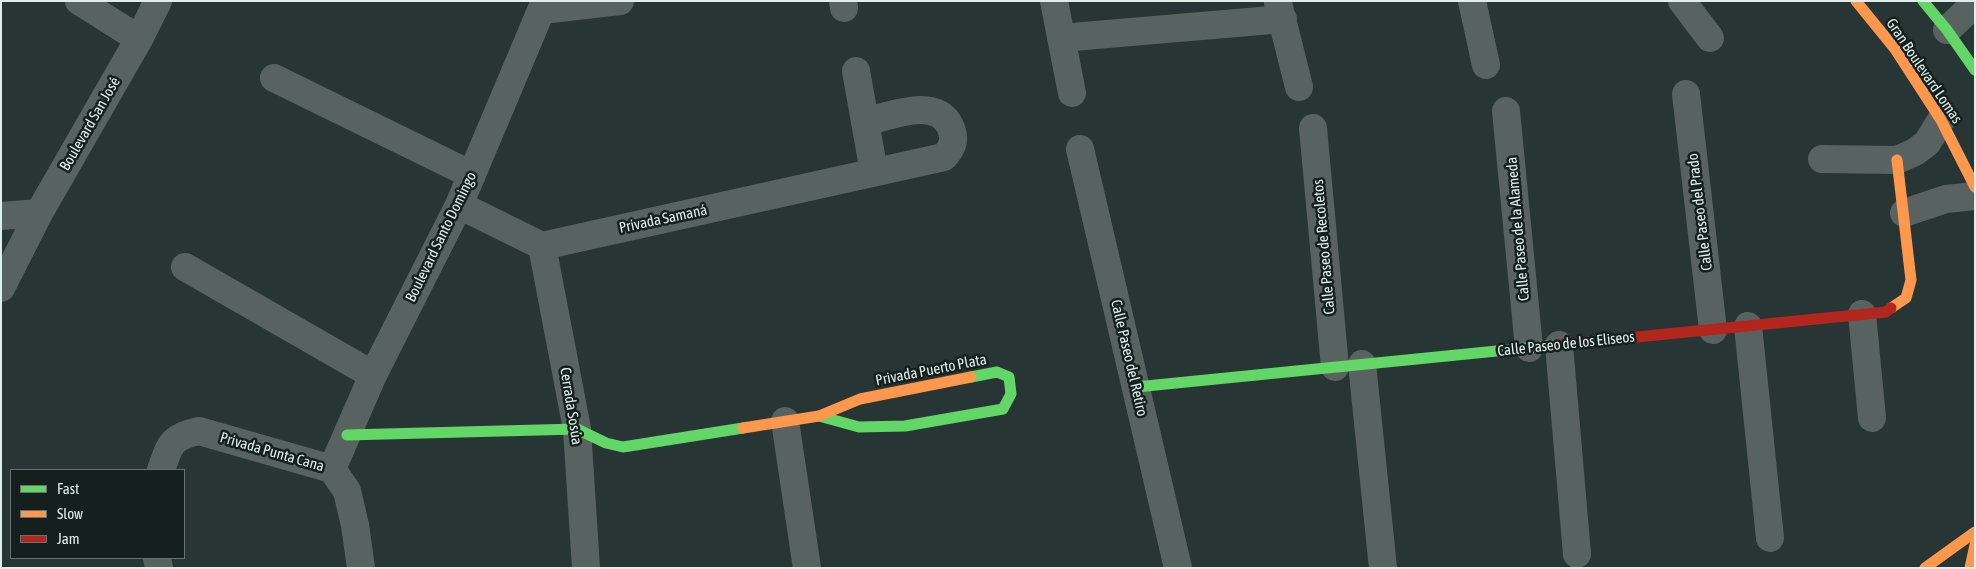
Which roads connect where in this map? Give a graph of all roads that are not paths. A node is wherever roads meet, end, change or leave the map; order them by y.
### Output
1 (79, 1) edge
2 (158, 1) edge
3 (620, 1) edge
4 (1054, 1) edge
5 (1472, 1) edge
6 (1682, 1) edge
7 (1856, 1) edge
8 (1923, 1) edge
9 (1973, 1) edge
10 (543, 6) edge
11 (1280, 10) edge
12 (1947, 30) junction
13 (1061, 38) junction
14 (1710, 38) dead end
15 (139, 39) junction
16 (1486, 65) dead end
17 (1975, 70) edge
18 (856, 71) dead end
19 (274, 78) dead end
20 (1299, 87) dead end
21 (1072, 93) dead end
22 (1686, 94) dead end
23 (1506, 111) dead end
24 (1941, 120) junction
25 (865, 122) junction
26 (1313, 128) dead end
27 (1080, 149) dead end
28 (1822, 159) dead end
29 (1897, 160) junction
30 (874, 172) junction
31 (472, 175) junction
32 (1975, 187) edge
33 (1975, 196) edge
34 (459, 205) junction
35 (39, 212) junction
36 (1904, 213) junction
37 (1, 216) edge
38 (542, 246) junction
39 (185, 267) dead end
40 (1, 288) edge
41 (1862, 314) junction
42 (1748, 326) junction
43 (1713, 330) junction
44 (1559, 344) junction
45 (1529, 348) junction
46 (1362, 364) junction
47 (1335, 367) junction
48 (373, 375) junction
49 (1136, 387) junction
50 (819, 416) junction
51 (1872, 418) dead end
52 (785, 421) junction
53 (577, 429) junction
54 (347, 435) junction
55 (161, 469) edge
56 (332, 469) junction
57 (1975, 532) edge
58 (1770, 538) dead end
59 (1975, 545) edge
60 (1577, 554) dead end
61 (361, 568) edge
62 (586, 568) edge
63 (807, 568) edge
64 (1178, 568) edge
65 (1383, 568) edge
66 (1925, 568) edge
67 (1970, 568) edge

1 - 15 street
2 - 15 street, Boulevard San José
3 - 10 street
4 - 13 street
5 - 16 street
6 - 14 street
7 - 24 street, Gran Boulevard Lomas
8 - 12 street
9 - 12 street
10 - 31 street, Boulevard Santo Domingo
11 - 13 street
11 - 20 street
12 - 17 street
13 - 21 street
15 - 35 street, Boulevard San José
18 - 25 street
19 - 31 street
22 - 43 street, Calle Paseo del Prado
23 - 45 street, Calle Paseo de la Alameda
24 - 29 street
24 - 32 street, Gran Boulevard Lomas
25 - 30 street
25 - 30 street, Privada Samaná
26 - 47 street, Calle Paseo de Recoletos
27 - 49 street, Calle Paseo del Retiro
28 - 29 street
29 - 36 street, Calle Paseo de los Eliseos
30 - 38 street, Privada Samaná
31 - 34 street, Boulevard Santo Domingo
33 - 36 street
34 - 38 street
34 - 48 street, Boulevard Santo Domingo
35 - 37 street
35 - 40 street, Boulevard San José
36 - 41 street, Calle Paseo de los Eliseos
38 - 53 street, Cerrada Sosúa
39 - 48 street
41 - 42 street, Calle Paseo de los Eliseos
41 - 51 street
42 - 43 street, Calle Paseo de los Eliseos
42 - 58 street
43 - 44 street, Calle Paseo de los Eliseos
44 - 45 street, Calle Paseo de los Eliseos
44 - 60 street
45 - 46 street, Calle Paseo de los Eliseos
46 - 47 street, Calle Paseo de los Eliseos
46 - 65 street
47 - 49 street, Calle Paseo de los Eliseos
48 - 54 street, Boulevard Santo Domingo
49 - 64 street, Calle Paseo del Retiro
50 - 50 street, Privada Puerto Plata
50 - 52 street, Privada Puerto Plata
52 - 53 street, Privada Puerto Plata
52 - 63 street
53 - 54 street
53 - 62 street, Cerrada Sosúa
54 - 56 street, Boulevard Santo Domingo
55 - 56 street, Privada Punta Cana
56 - 61 street, Privada Punta Cana
57 - 66 street
59 - 67 street

